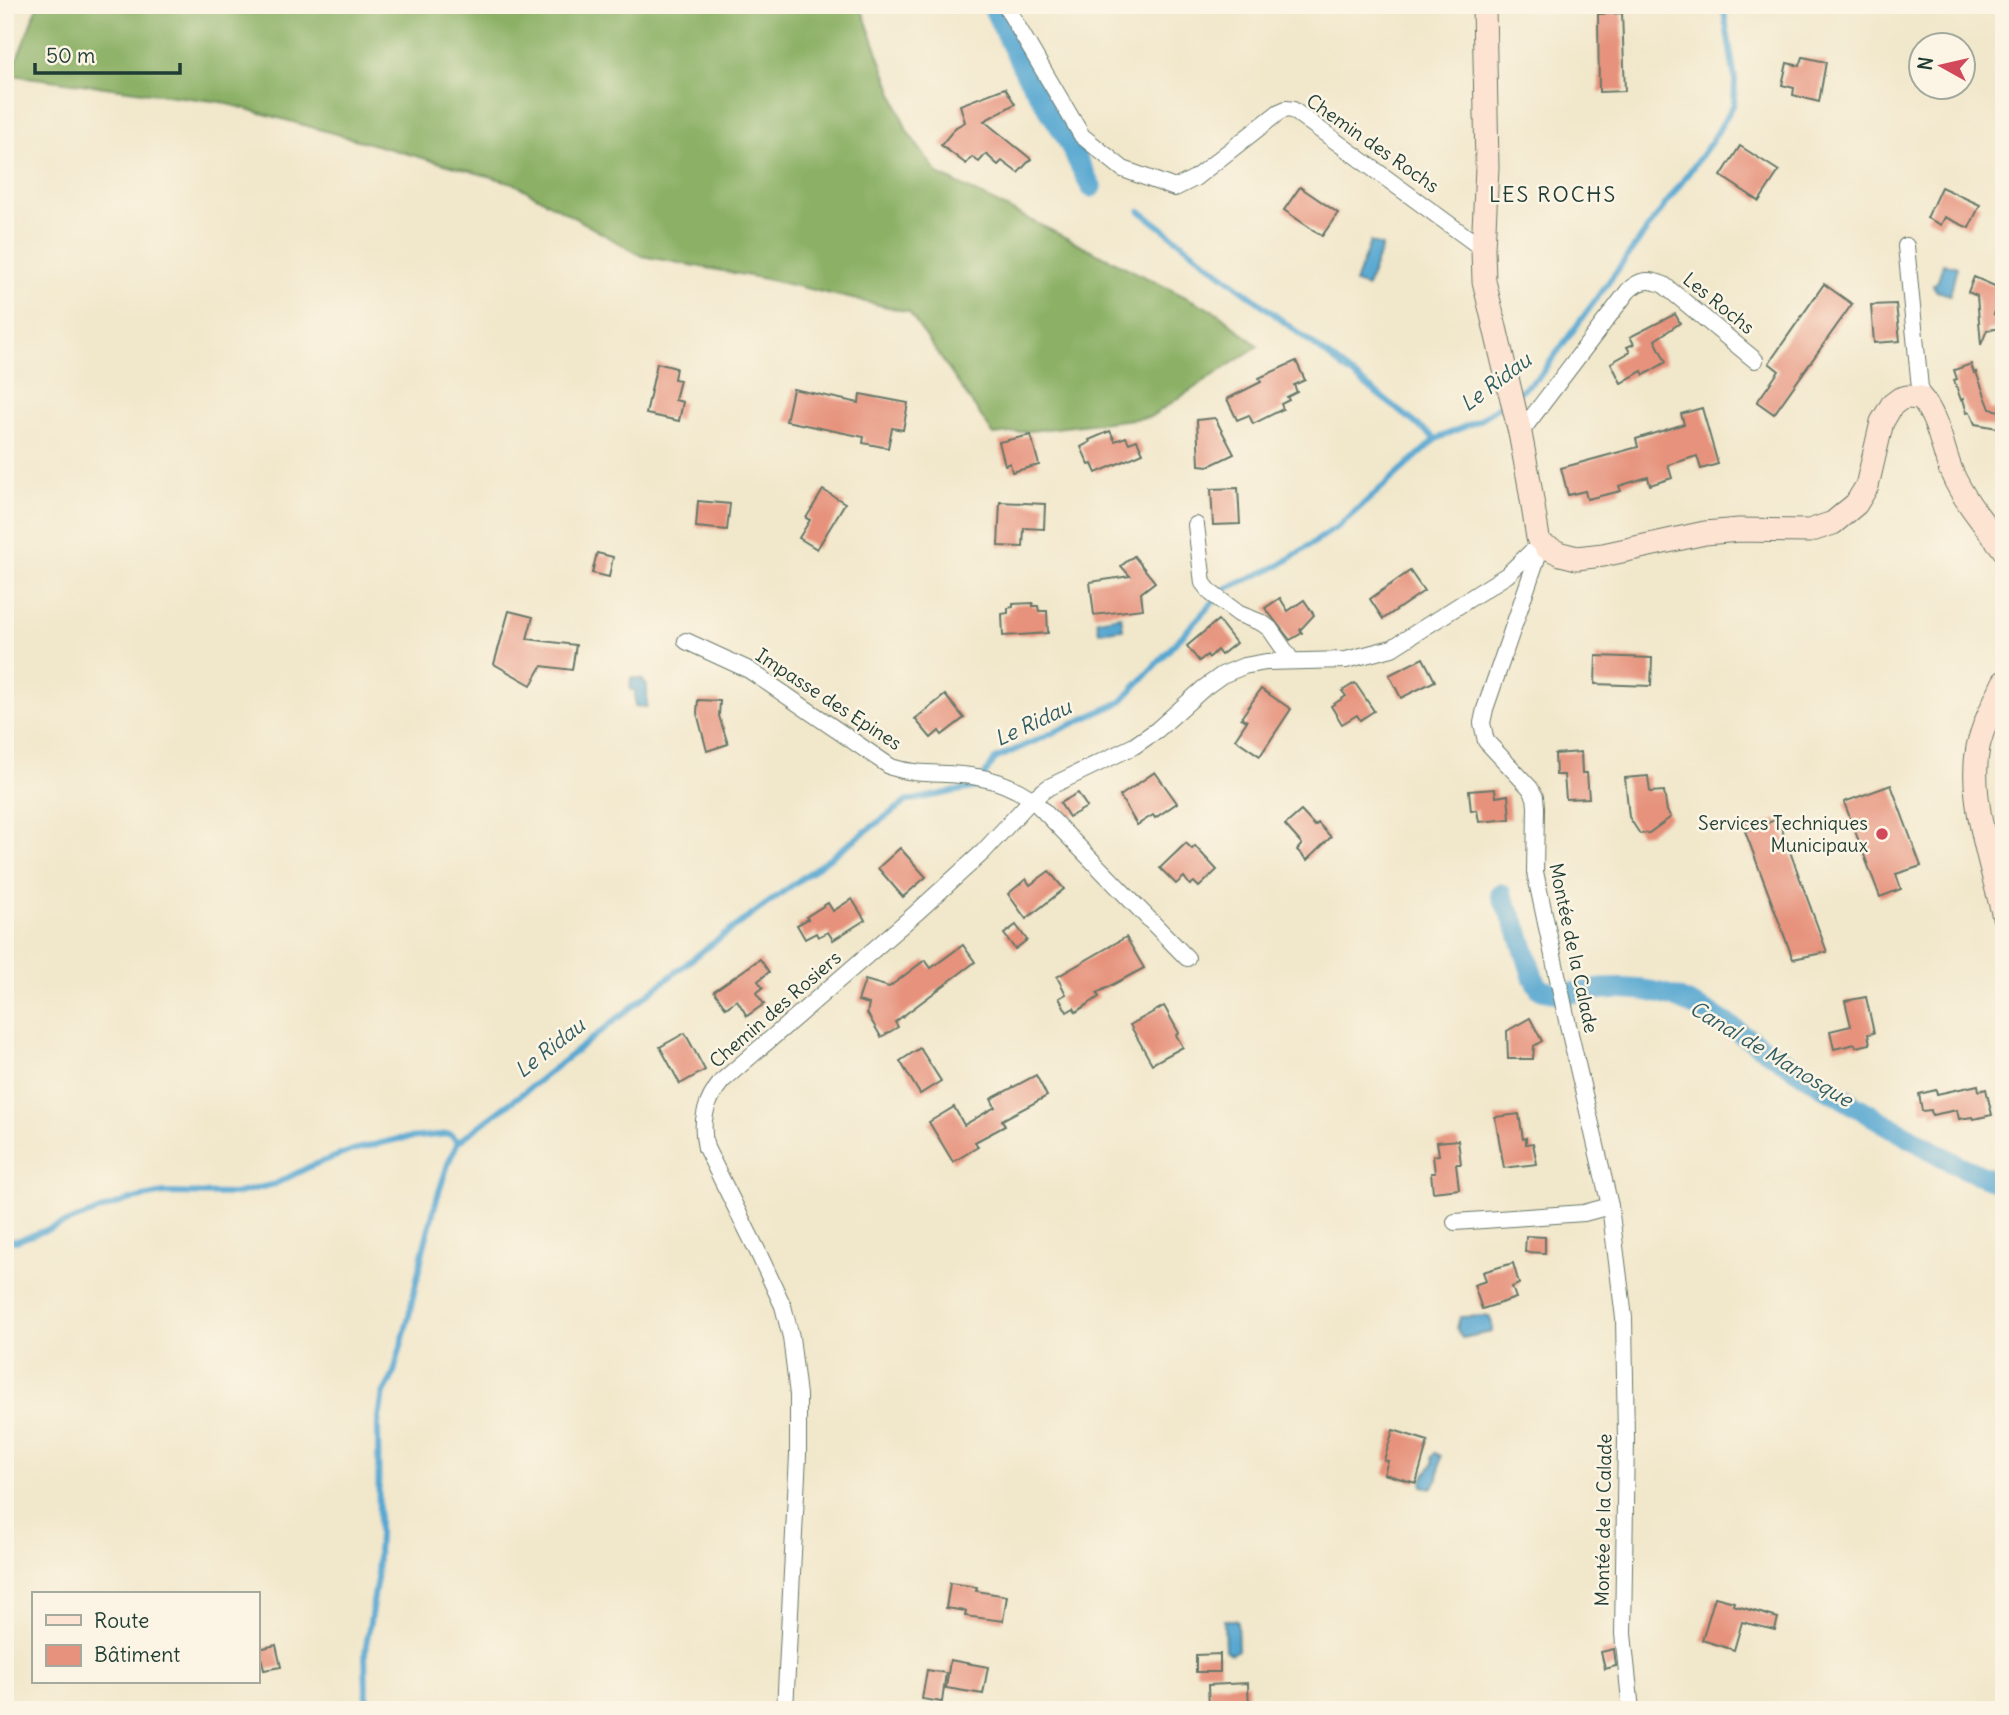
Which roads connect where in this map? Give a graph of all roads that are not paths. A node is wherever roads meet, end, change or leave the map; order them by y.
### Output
1 (1005, 5) edge
2 (1484, 5) edge
3 (1906, 246) dead end
4 (1483, 249) junction
5 (1755, 360) dead end
6 (1921, 398) junction
7 (1514, 411) junction
8 (1196, 525) dead end
9 (1538, 548) junction
10 (2004, 550) edge
11 (686, 641) dead end
12 (1292, 661) junction
13 (2004, 682) edge
14 (1032, 799) junction
15 (2004, 917) edge
16 (1187, 958) dead end
17 (1610, 1206) junction
18 (1455, 1222) dead end
19 (785, 1710) edge
20 (1631, 1710) edge

1 - 4 street, Chemin des Rochs
2 - 4 street
3 - 6 street
4 - 7 street
5 - 7 street, Les Rochs
6 - 9 street
6 - 10 street
7 - 9 street
8 - 12 street
9 - 12 street, Chemin des Rosiers
9 - 17 street, Montée de la Calade
11 - 14 street, Impasse des Epines
12 - 14 street, Chemin des Rosiers
13 - 15 street
14 - 16 street
14 - 19 street, Chemin des Rosiers
17 - 18 street
17 - 20 street, Montée de la Calade

